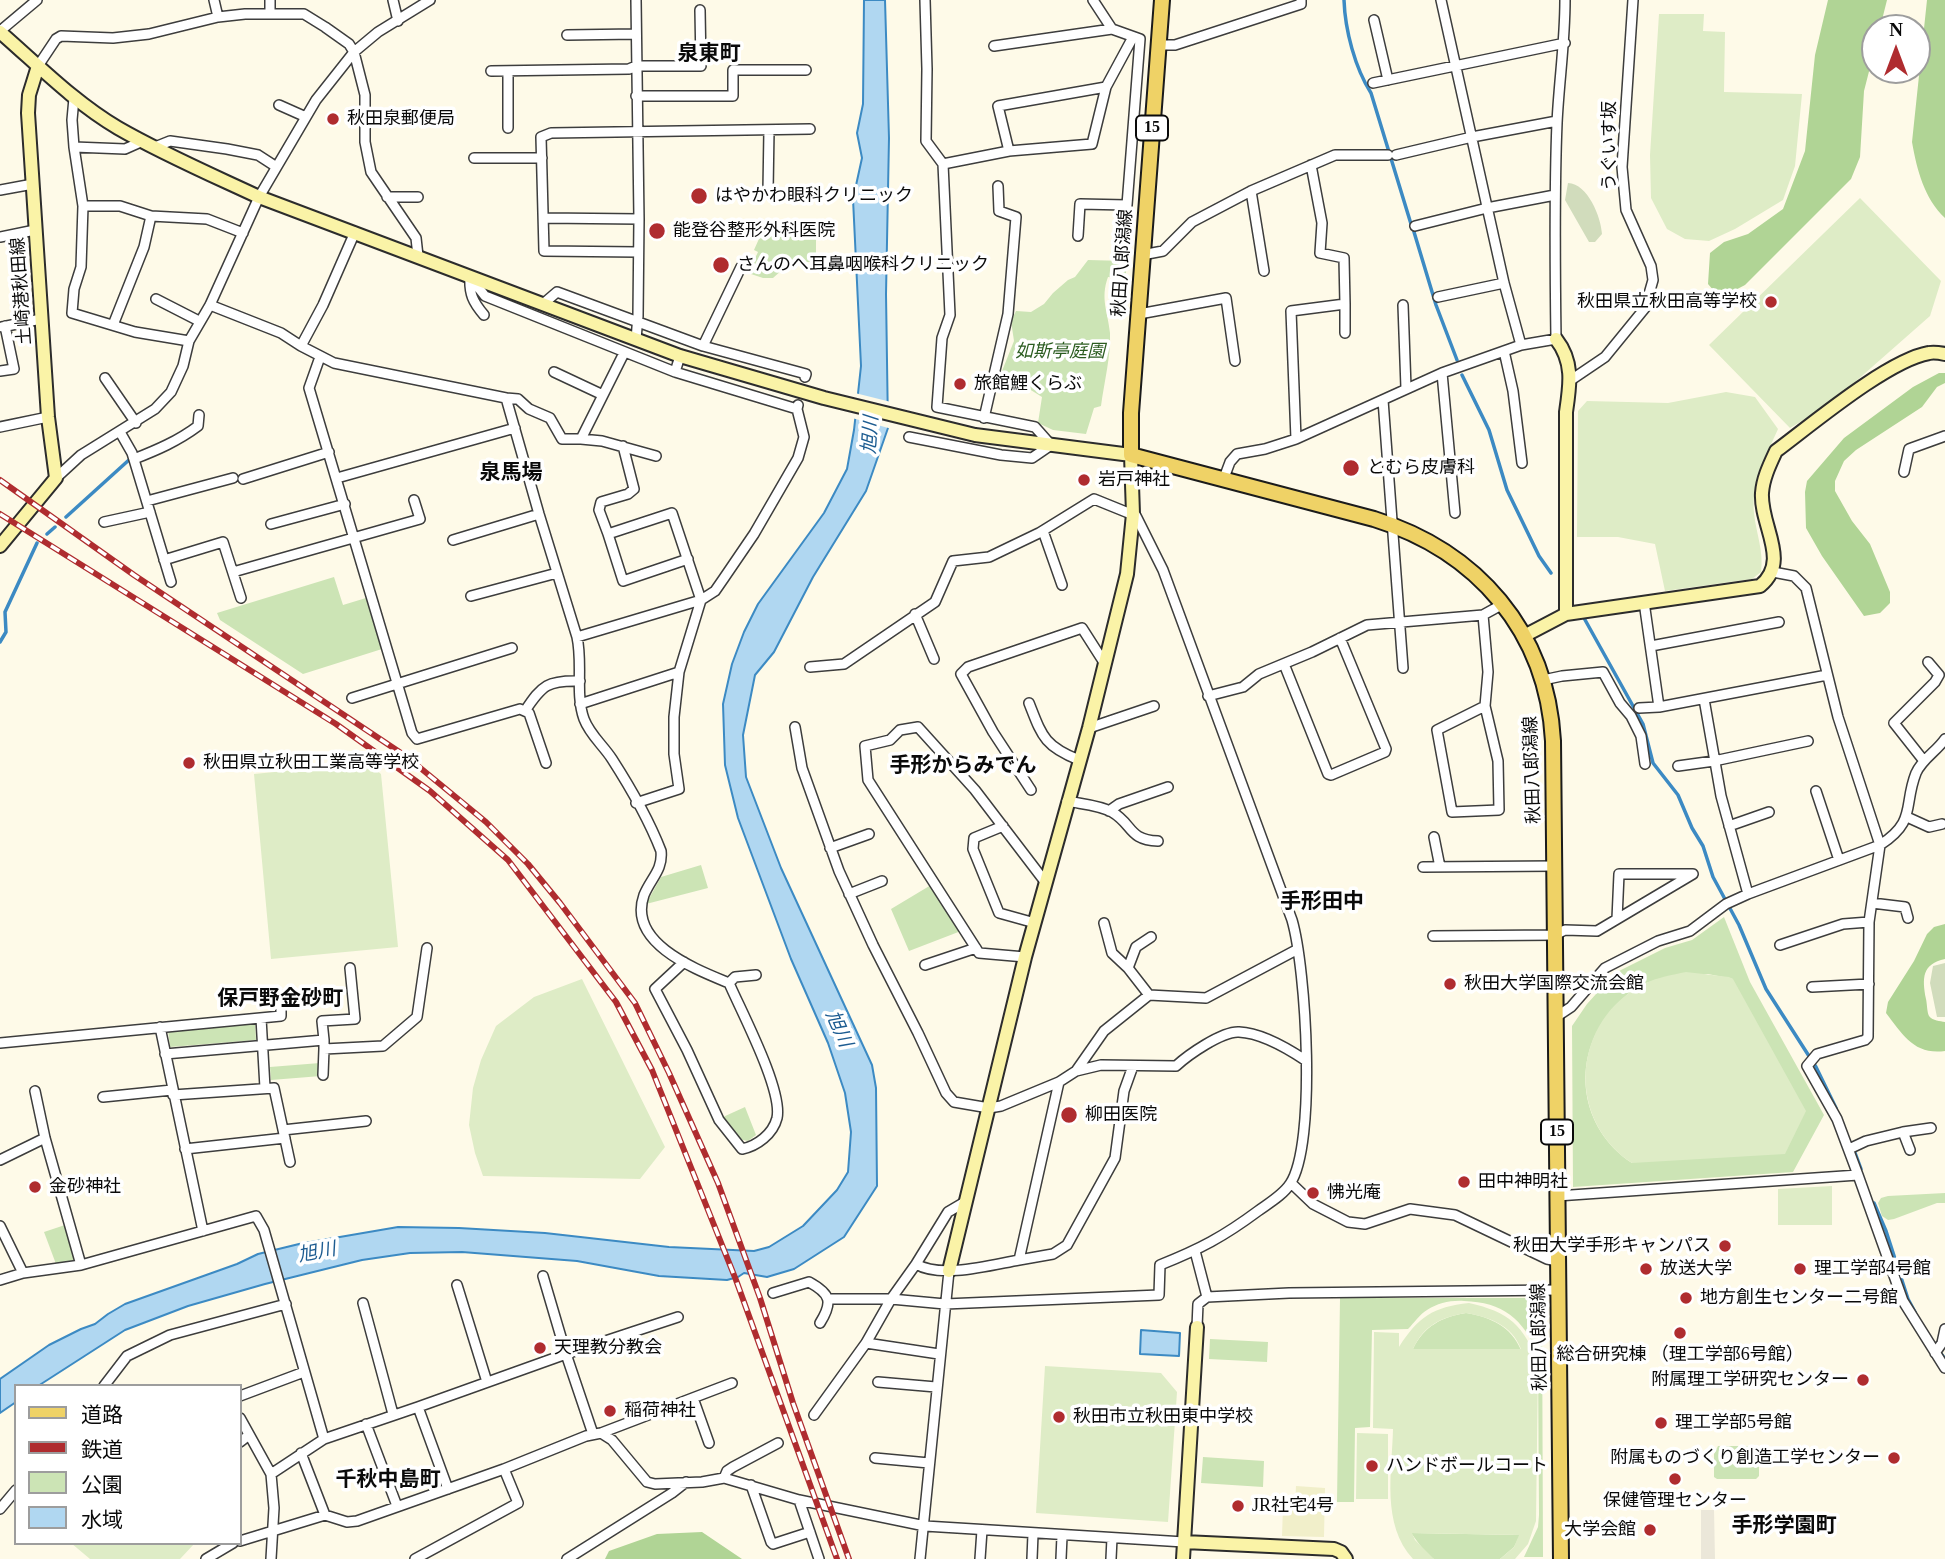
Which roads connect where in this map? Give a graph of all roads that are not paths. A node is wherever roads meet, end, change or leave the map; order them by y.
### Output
1 (37, 0) edge
2 (214, 0) edge
3 (270, 0) edge
4 (393, 0) edge
5 (430, 0) edge
6 (636, 0) edge
7 (926, 0) edge
8 (1093, 0) edge
9 (1162, 0) edge
10 (1301, 0) edge
11 (1441, 0) edge
12 (1565, 0) edge
13 (1633, 0) edge
14 (701, 10) dead end
15 (270, 13) junction
16 (218, 18) junction
17 (1374, 20) dead end
18 (398, 21) junction
19 (1112, 29) junction
20 (0, 31) edge
21 (636, 34) junction
22 (567, 35) dead end
23 (1133, 37) junction
24 (6, 43) edge
25 (1565, 43) junction
26 (1158, 45) junction
27 (994, 46) dead end
28 (354, 52) junction
29 (1456, 65) junction
30 (38, 66) junction
31 (636, 66) junction
32 (491, 71) dead end
33 (508, 71) junction
34 (806, 71) dead end
35 (1388, 80) junction
36 (1373, 83) dead end
37 (1106, 87) junction
38 (1136, 94) junction
39 (636, 96) junction
40 (1154, 96) junction
41 (74, 98) junction
42 (279, 105) dead end
43 (306, 117) junction
44 (1557, 121) junction
45 (508, 128) dead end
46 (810, 129) dead end
47 (769, 130) junction
48 (637, 131) junction
49 (1472, 137) junction
50 (143, 141) junction
51 (74, 147) junction
52 (155, 147) junction
53 (1009, 151) junction
54 (474, 158) dead end
55 (542, 158) junction
56 (943, 164) junction
57 (1311, 165) junction
58 (275, 166) junction
59 (33, 184) junction
60 (998, 186) dead end
61 (0, 190) edge
62 (768, 191) dead end
63 (1251, 191) junction
64 (1555, 195) junction
65 (259, 197) junction
66 (387, 197) junction
67 (418, 197) dead end
68 (83, 206) junction
69 (1487, 208) junction
70 (151, 216) junction
71 (544, 218) junction
72 (639, 219) junction
73 (1415, 226) dead end
74 (35, 230) junction
75 (355, 232) junction
76 (243, 233) junction
77 (1078, 236) dead end
78 (0, 237) edge
79 (638, 253) junction
80 (418, 256) junction
81 (1142, 256) junction
82 (741, 268) dead end
83 (1264, 271) dead end
84 (470, 277) junction
85 (1504, 283) junction
86 (1438, 297) dead end
87 (156, 299) dead end
88 (543, 303) junction
89 (1345, 304) junction
90 (210, 305) junction
91 (1403, 305) dead end
92 (1139, 314) junction
93 (484, 315) dead end
94 (41, 319) junction
95 (199, 321) junction
96 (638, 323) junction
97 (113, 325) junction
98 (3, 327) edge
99 (1345, 333) dead end
100 (636, 339) junction
101 (1556, 339) junction
102 (189, 341) junction
103 (1521, 345) junction
104 (301, 346) junction
105 (703, 346) junction
106 (1504, 351) junction
107 (624, 353) junction
108 (1945, 354) edge
109 (680, 356) junction
110 (320, 358) junction
111 (1236, 361) dead end
112 (0, 371) edge
113 (554, 372) dead end
114 (675, 372) junction
115 (1442, 373) junction
116 (105, 377) dead end
117 (805, 377) dead end
118 (1571, 380) junction
119 (1406, 388) junction
120 (603, 395) junction
121 (506, 398) junction
122 (1383, 400) junction
123 (199, 415) dead end
124 (48, 417) junction
125 (984, 418) junction
126 (136, 423) junction
127 (0, 427) edge
128 (515, 428) junction
129 (120, 432) junction
130 (1945, 436) edge
131 (909, 437) dead end
132 (581, 439) junction
133 (1296, 439) junction
134 (1051, 445) junction
135 (623, 446) junction
136 (329, 452) junction
137 (1131, 455) junction
138 (656, 456) dead end
139 (134, 459) junction
140 (1522, 463) dead end
141 (1904, 472) dead end
142 (56, 478) junction
143 (337, 478) junction
144 (1223, 478) junction
145 (414, 500) dead end
146 (147, 501) junction
147 (345, 504) junction
148 (150, 512) junction
149 (1455, 513) dead end
150 (538, 514) junction
151 (1133, 514) junction
152 (104, 522) dead end
153 (271, 524) dead end
154 (1393, 525) junction
155 (1043, 531) junction
156 (608, 534) junction
157 (355, 537) junction
158 (453, 540) dead end
159 (1, 541) edge
160 (688, 559) junction
161 (164, 560) junction
162 (233, 572) junction
163 (1773, 572) junction
164 (557, 573) junction
165 (171, 582) dead end
166 (1062, 585) dead end
167 (471, 596) dead end
168 (241, 598) dead end
169 (701, 600) junction
170 (1644, 602) junction
171 (1503, 604) junction
172 (915, 614) junction
173 (1566, 614) junction
174 (1483, 615) junction
175 (1399, 622) junction
176 (1779, 622) dead end
177 (1524, 636) junction
178 (578, 637) junction
179 (1340, 638) junction
180 (1651, 646) junction
181 (512, 648) dead end
182 (934, 659) dead end
183 (1928, 662) dead end
184 (1105, 664) junction
185 (1284, 664) junction
186 (810, 667) dead end
187 (1403, 668) dead end
188 (679, 672) junction
189 (1827, 675) junction
190 (1542, 680) junction
191 (580, 681) junction
192 (396, 683) junction
193 (1208, 696) junction
194 (352, 698) dead end
195 (1704, 699) junction
196 (1029, 703) dead end
197 (580, 704) junction
198 (1154, 706) dead end
199 (1485, 706) junction
200 (1659, 707) junction
201 (1639, 708) dead end
202 (525, 711) junction
203 (795, 727) dead end
204 (1089, 728) junction
205 (1945, 739) edge
206 (1808, 741) dead end
207 (1079, 760) junction
208 (1714, 761) junction
209 (1924, 761) junction
210 (546, 764) dead end
211 (1645, 764) dead end
212 (1678, 766) dead end
213 (1168, 787) dead end
214 (1031, 790) dead end
215 (1816, 791) dead end
216 (1067, 801) junction
217 (636, 803) junction
218 (1109, 811) junction
219 (1769, 812) dead end
220 (1907, 817) junction
221 (1942, 824) dead end
222 (1003, 826) junction
223 (1729, 826) junction
224 (869, 834) dead end
225 (1434, 837) dead end
226 (1158, 841) dead end
227 (1880, 845) junction
228 (830, 848) junction
229 (1839, 860) junction
230 (1555, 866) junction
231 (1423, 867) dead end
232 (1440, 867) junction
233 (882, 881) dead end
234 (1046, 883) junction
235 (849, 894) junction
236 (1748, 894) junction
237 (1872, 903) junction
238 (1908, 918) dead end
239 (1617, 919) junction
240 (1869, 922) junction
241 (1035, 923) junction
242 (1104, 923) dead end
243 (1555, 935) junction
244 (1433, 936) dead end
245 (1151, 937) dead end
246 (1780, 945) dead end
247 (427, 948) dead end
248 (976, 948) junction
249 (1298, 949) junction
250 (1025, 957) junction
251 (684, 962) junction
252 (925, 965) dead end
253 (350, 968) dead end
254 (1128, 968) junction
255 (756, 975) dead end
256 (729, 983) junction
257 (1869, 984) junction
258 (1812, 987) dead end
259 (281, 995) dead end
260 (1149, 995) junction
261 (1556, 1017) junction
262 (261, 1018) junction
263 (160, 1027) junction
264 (0, 1043) edge
265 (324, 1045) junction
266 (263, 1046) junction
267 (165, 1054) junction
268 (1306, 1060) junction
269 (1133, 1066) junction
270 (1076, 1071) junction
271 (323, 1075) dead end
272 (1059, 1082) junction
273 (265, 1088) junction
274 (35, 1091) dead end
275 (172, 1093) junction
276 (103, 1097) dead end
277 (989, 1108) junction
278 (366, 1121) dead end
279 (1931, 1128) dead end
280 (1903, 1132) junction
281 (284, 1134) junction
282 (45, 1138) junction
283 (185, 1149) junction
284 (1849, 1149) junction
285 (1910, 1150) dead end
286 (0, 1160) edge
287 (290, 1162) dead end
288 (1858, 1175) junction
289 (1291, 1183) junction
290 (1557, 1196) junction
291 (965, 1202) junction
292 (0, 1226) edge
293 (204, 1231) junction
294 (1195, 1251) junction
295 (1019, 1260) junction
296 (1558, 1261) junction
297 (80, 1265) junction
298 (916, 1265) junction
299 (949, 1271) junction
300 (23, 1273) junction
301 (543, 1276) dead end
302 (0, 1280) edge
303 (457, 1285) dead end
304 (1558, 1290) junction
305 (773, 1293) dead end
306 (1207, 1297) junction
307 (828, 1299) junction
308 (891, 1299) junction
309 (362, 1303) dead end
310 (286, 1304) junction
311 (945, 1304) junction
312 (678, 1317) dead end
313 (820, 1323) dead end
314 (1197, 1327) joint
315 (1945, 1329) edge
316 (866, 1343) junction
317 (1943, 1343) edge
318 (1935, 1353) junction
319 (566, 1354) junction
320 (939, 1354) junction
321 (1945, 1368) edge
322 (304, 1372) junction
323 (486, 1382) junction
324 (878, 1382) dead end
325 (732, 1383) dead end
326 (106, 1384) edge
327 (936, 1387) junction
328 (242, 1395) edge
329 (693, 1398) junction
330 (418, 1407) junction
331 (393, 1414) junction
332 (814, 1415) dead end
333 (242, 1422) edge
334 (366, 1424) junction
335 (597, 1434) junction
336 (249, 1435) junction
337 (324, 1438) junction
338 (242, 1440) edge
339 (709, 1443) dead end
340 (778, 1443) dead end
341 (301, 1453) junction
342 (875, 1458) dead end
343 (929, 1463) junction
344 (504, 1469) junction
345 (271, 1474) junction
346 (724, 1478) junction
347 (686, 1482) junction
348 (751, 1485) junction
349 (448, 1489) junction
350 (14, 1492) edge
351 (799, 1500) junction
352 (397, 1506) junction
353 (0, 1509) edge
354 (326, 1515) junction
355 (925, 1526) junction
356 (273, 1530) junction
357 (982, 1530) junction
358 (810, 1532) junction
359 (1033, 1534) junction
360 (1062, 1535) junction
361 (1112, 1538) junction
362 (242, 1540) edge
363 (1184, 1542) junction
364 (230, 1545) edge
365 (206, 1559) edge
366 (271, 1559) edge
367 (415, 1559) edge
368 (567, 1559) edge
369 (819, 1559) edge
370 (920, 1559) edge
371 (980, 1559) edge
372 (1032, 1559) edge
373 (1061, 1559) edge
374 (1111, 1559) edge
375 (1183, 1559) edge
376 (1346, 1559) edge
377 (1561, 1559) edge

1 - 20 street
2 - 16 street
3 - 15 street
4 - 18 street
5 - 18 street
6 - 21 street
7 - 56 street
8 - 19 street
9 - 26 main road, 秋田八郎潟線 / 15
10 - 26 street
11 - 29 street
12 - 25 street
13 - 118 street, うぐいす坂
14 - 31 street
15 - 16 street
15 - 28 street
16 - 30 street
17 - 35 street
18 - 28 street
19 - 23 street
19 - 27 street
20 - 24 street
21 - 22 street
21 - 31 street
23 - 37 street
23 - 38 street
24 - 30 street
25 - 29 street
25 - 44 street
26 - 40 main road, 秋田八郎潟線 / 15
28 - 43 street
28 - 66 street
29 - 35 street
29 - 49 street
30 - 41 street
30 - 59 street, 土崎港秋田線
31 - 33 street
31 - 39 street
32 - 33 street
33 - 45 street
34 - 39 street
35 - 36 street
37 - 53 street
37 - 53 street
38 - 40 street
38 - 77 street
39 - 48 street
40 - 81 main road, 秋田八郎潟線 / 15
41 - 50 street
41 - 51 street
42 - 43 street
43 - 58 street
44 - 49 street
44 - 64 street
46 - 47 street
47 - 48 street
47 - 62 street
48 - 55 street
48 - 72 street
49 - 57 street
49 - 69 street
50 - 51 street
50 - 52 street
51 - 68 street
52 - 58 street
52 - 65 street
53 - 56 street
54 - 55 street
55 - 71 street
56 - 125 street
57 - 63 street
57 - 89 street
58 - 65 street
59 - 61 street
59 - 74 street, 土崎港秋田線
60 - 125 street
63 - 81 street
63 - 83 street
64 - 69 street
64 - 101 street
65 - 75 street
65 - 76 street
66 - 67 street
66 - 80 street
68 - 70 street
68 - 97 street
69 - 73 street
69 - 85 street
70 - 76 street
70 - 97 street
71 - 72 street
71 - 79 street
72 - 79 street
74 - 78 street
74 - 94 street, 土崎港秋田線
75 - 80 street
75 - 104 street
76 - 90 street
79 - 96 street
80 - 84 street
81 - 92 main road, 秋田八郎潟線 / 15
82 - 105 street
84 - 88 street
84 - 93 street
84 - 107 street
85 - 86 street
85 - 103 street
87 - 95 street
88 - 96 street
88 - 100 street
89 - 99 street
89 - 133 street
90 - 95 street
90 - 104 street
91 - 119 street
92 - 111 street
92 - 137 main road, 秋田八郎潟線 / 15
94 - 98 street
94 - 124 street, 土崎港秋田線
95 - 102 street
96 - 100 street
96 - 105 street
97 - 102 street
98 - 112 street
100 - 109 street
101 - 103 street
101 - 118 street
102 - 126 street
103 - 106 street
104 - 110 street
105 - 117 street
106 - 115 street
106 - 140 street
107 - 114 street
107 - 120 street
108 - 163 street
109 - 114 street
109 - 134 street
110 - 121 street
110 - 136 street
113 - 120 street
114 - 169 street
115 - 119 street
115 - 149 street
116 - 126 street
118 - 173 street
119 - 122 street
120 - 132 street
121 - 128 street
121 - 132 street
122 - 133 street
122 - 154 street
123 - 139 street
124 - 127 street
124 - 142 street, 土崎港秋田線
125 - 134 street
126 - 129 street
128 - 143 street
128 - 150 street
129 - 139 street
129 - 142 street
130 - 141 street
131 - 134 street
132 - 135 street
133 - 144 street
134 - 137 street
135 - 138 street
135 - 156 street
136 - 143 street
136 - 146 street
137 - 144 main road, 秋田八郎潟線 / 15
137 - 151 street
139 - 146 street
142 - 159 street
143 - 147 street
144 - 154 main road, 秋田八郎潟線 / 15
145 - 157 street
146 - 148 street
147 - 153 street
147 - 157 street
148 - 152 street
148 - 161 street
150 - 158 street
150 - 164 street
151 - 155 street
151 - 184 street
151 - 193 street
154 - 171 main road, 秋田八郎潟線 / 15
154 - 175 street
155 - 166 street
155 - 172 street
156 - 160 street
156 - 160 street
157 - 162 street
157 - 192 street
160 - 169 street
161 - 162 street
161 - 165 street
162 - 168 street
163 - 170 street
163 - 189 street
164 - 167 street
164 - 178 street
169 - 178 street
169 - 188 street
170 - 173 street
170 - 180 street
171 - 174 street
171 - 177 main road, 秋田八郎潟線 / 15
172 - 182 street
172 - 186 street
173 - 177 street
174 - 175 street
174 - 199 street
175 - 179 street
175 - 187 street
176 - 180 street
177 - 190 main road, 秋田八郎潟線 / 15
178 - 191 street
179 - 185 street
179 - 185 street
180 - 200 street
181 - 192 street
183 - 209 street
184 - 204 street
184 - 214 street
185 - 193 street
188 - 197 street
188 - 217 street
189 - 195 street
189 - 227 street
190 - 211 street
190 - 230 main road, 秋田八郎潟線 / 15
191 - 197 street
191 - 202 street
192 - 194 street
192 - 202 street
193 - 249 street
195 - 200 street
195 - 208 street
196 - 207 street
197 - 217 street
198 - 204 street
199 - 199 street
200 - 201 street
202 - 210 street
203 - 228 street
204 - 207 street
205 - 209 street
206 - 208 street
207 - 216 street
208 - 212 street
208 - 223 street
209 - 220 street
213 - 218 street
215 - 229 street
216 - 218 street
216 - 234 street
217 - 251 street
218 - 226 street
219 - 223 street
220 - 221 street
220 - 227 street
222 - 234 street
222 - 241 street
222 - 248 street
223 - 236 street
224 - 228 street
225 - 232 street
227 - 229 street
227 - 237 street
228 - 235 street
229 - 236 street
230 - 232 street
230 - 243 main road, 秋田八郎潟線 / 15
231 - 232 street
233 - 235 street
234 - 241 street
235 - 277 street
236 - 261 street
237 - 238 street
237 - 240 street
239 - 239 street
239 - 243 street
240 - 246 street
240 - 257 street
241 - 250 street
242 - 254 street
243 - 244 street
243 - 261 main road, 秋田八郎潟線 / 15
245 - 254 street
247 - 265 street
248 - 250 street
248 - 252 street
249 - 260 street
249 - 268 street
250 - 277 street
251 - 256 street
251 - 256 street
253 - 265 street
254 - 260 street
255 - 256 street
257 - 258 street
257 - 284 street
259 - 262 street
260 - 270 street
261 - 290 main road, 秋田八郎潟線 / 15
262 - 263 street
262 - 266 street
263 - 264 street
263 - 267 street
265 - 266 street
265 - 271 street
266 - 267 street
266 - 273 street
267 - 275 street
268 - 269 street
268 - 289 street
269 - 270 street
269 - 295 street
270 - 272 street
272 - 277 street
272 - 295 street
273 - 275 street
273 - 281 street
274 - 282 street
275 - 276 street
275 - 283 street
277 - 291 street
278 - 281 street
279 - 280 street
280 - 284 street
280 - 285 street
281 - 283 street
281 - 287 street
282 - 286 street
282 - 297 street
283 - 293 street
284 - 288 street
288 - 290 street
288 - 318 street
289 - 294 street
289 - 296 street
290 - 296 main road, 秋田八郎潟線 / 15
291 - 298 street
291 - 299 street
292 - 300 street
293 - 297 street
293 - 310 street
294 - 306 street
294 - 311 street
295 - 299 street
296 - 304 main road, 秋田八郎潟線 / 15
297 - 300 street
298 - 299 street
298 - 308 street
299 - 311 street
300 - 302 street
301 - 319 street
303 - 323 street
304 - 306 street
304 - 377 main road, 秋田八郎潟線 / 15
305 - 307 street
306 - 314 street
307 - 308 street
307 - 313 street
308 - 311 street
308 - 316 street
309 - 331 street
310 - 322 street
310 - 326 street
311 - 320 street
312 - 319 street
314 - 363 street
315 - 317 street
316 - 320 street
316 - 332 street
317 - 318 street
318 - 321 street
319 - 323 street
319 - 335 street
320 - 327 street
322 - 328 street
322 - 337 street
323 - 330 street
324 - 327 street
325 - 329 street
327 - 343 street
329 - 335 street
329 - 339 street
330 - 331 street
330 - 349 street
331 - 334 street
333 - 336 street
334 - 337 street
334 - 352 street
335 - 344 street
335 - 347 street
336 - 338 street
336 - 345 street
337 - 341 street
340 - 346 street
341 - 345 street
341 - 354 street
342 - 343 street
343 - 355 street
344 - 349 street
344 - 367 street
345 - 356 street
346 - 347 street
346 - 348 street
347 - 368 street
348 - 351 street
348 - 358 street
349 - 352 street
350 - 353 street
351 - 355 street
351 - 358 street
352 - 354 street
354 - 356 street
355 - 357 street
355 - 370 street
356 - 362 street
356 - 366 street
357 - 359 street
357 - 371 street
358 - 369 street
359 - 360 street
359 - 372 street
360 - 361 street
360 - 373 street
361 - 363 street
361 - 374 street
363 - 375 street
363 - 376 street
364 - 365 street

